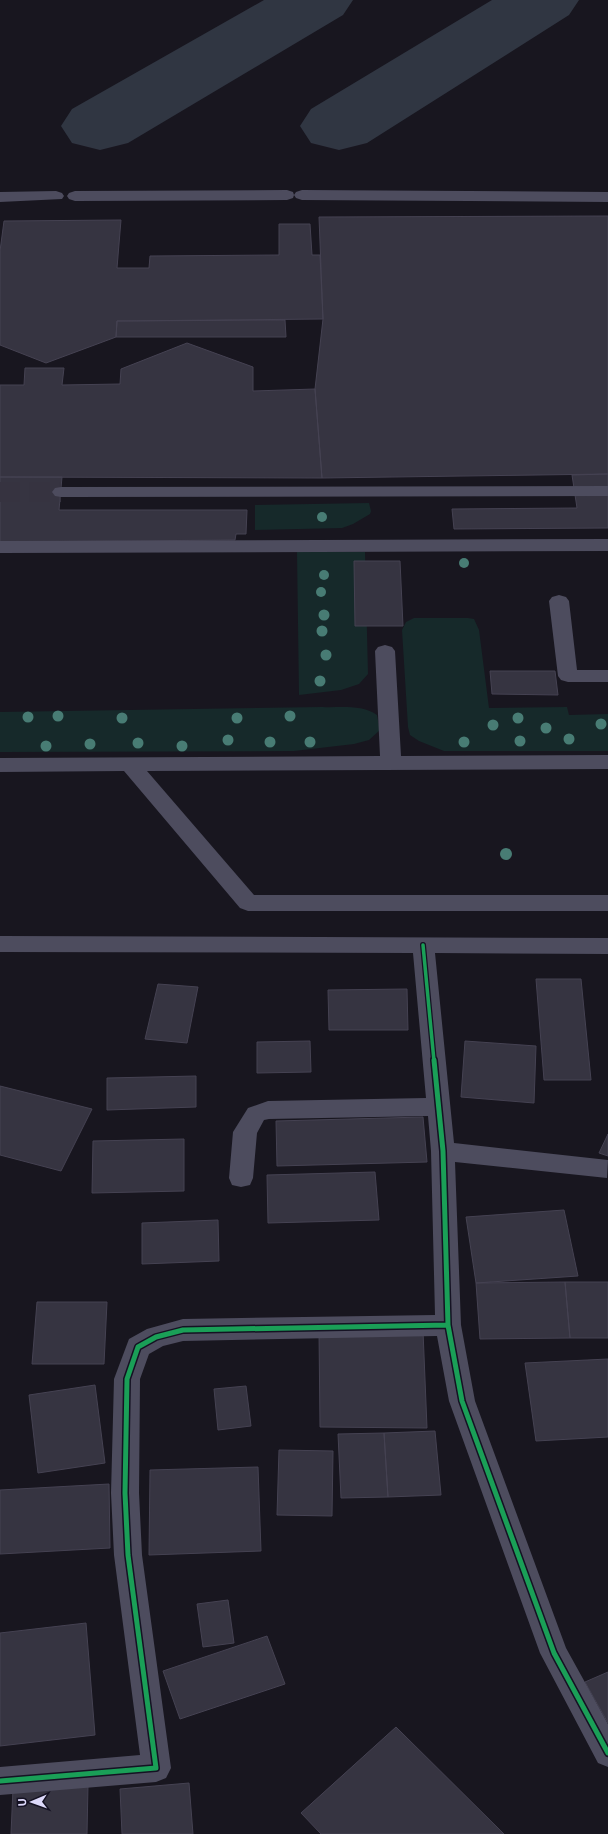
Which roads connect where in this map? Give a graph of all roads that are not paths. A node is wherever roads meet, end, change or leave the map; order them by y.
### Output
1 (56, 196) dead end
2 (75, 196) dead end
3 (0, 197) edge
4 (608, 197) edge
5 (608, 491) edge
6 (60, 492) tunnel mouth
7 (608, 545) edge
8 (0, 547) edge
9 (558, 601) dead end
10 (385, 651) dead end
11 (608, 676) edge
12 (608, 762) edge
13 (391, 763) junction
14 (129, 764) junction
15 (0, 765) edge
16 (608, 903) edge
17 (0, 944) edge
18 (424, 944) junction
19 (608, 946) edge
20 (439, 1106) junction
21 (443, 1151) junction
22 (607, 1169) edge
23 (241, 1178) dead end
24 (448, 1326) junction
25 (608, 1753) edge
26 (0, 1781) edge

1 - 3 street
2 - 4 street
5 - 6 street
7 - 8 street
9 - 11 street
10 - 13 street
12 - 13 street
13 - 14 street
14 - 15 street
14 - 16 street
17 - 18 street
18 - 19 street
18 - 20 street
20 - 21 street
20 - 23 street
21 - 22 street
21 - 24 street
24 - 25 street
24 - 26 street

